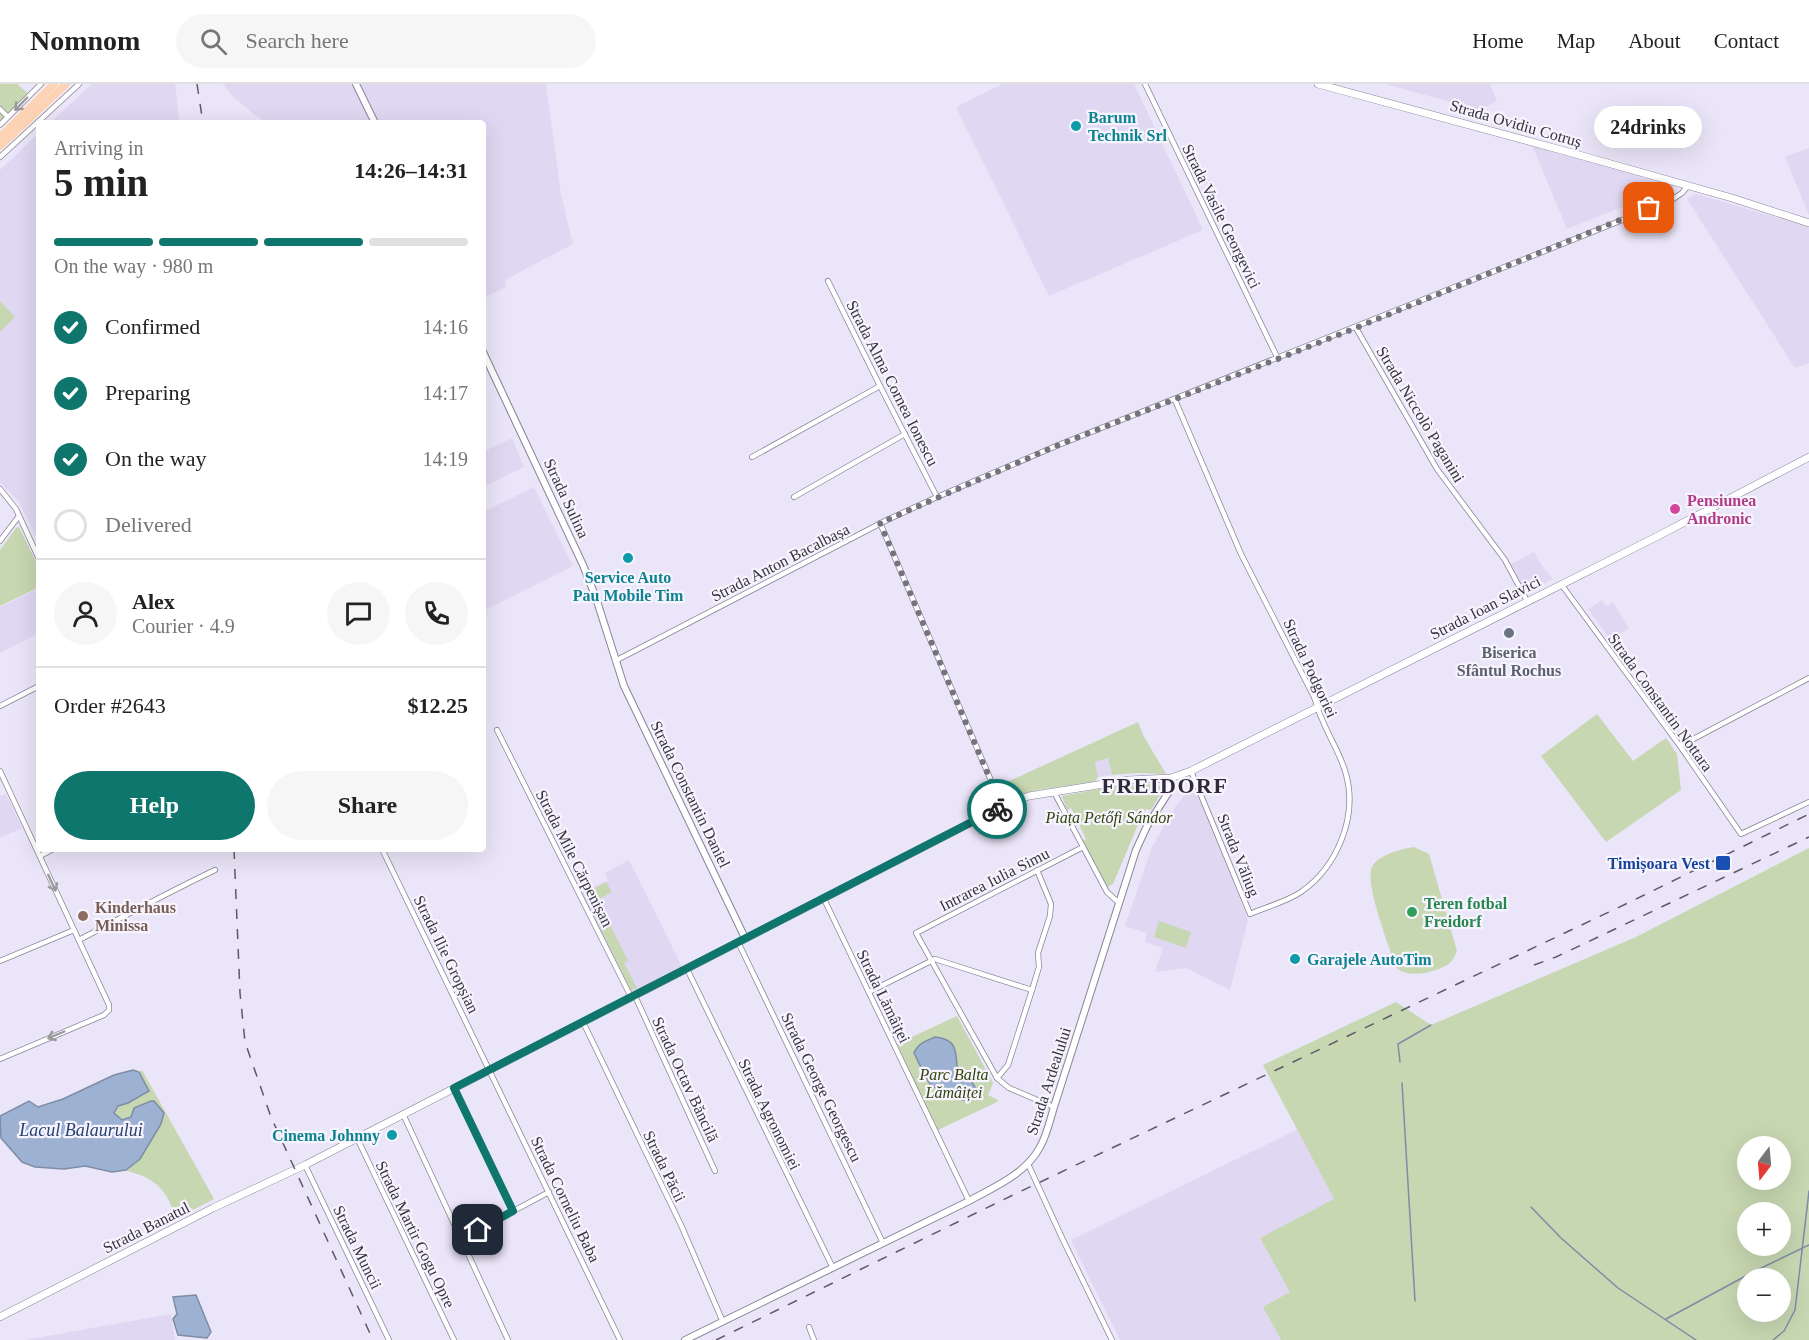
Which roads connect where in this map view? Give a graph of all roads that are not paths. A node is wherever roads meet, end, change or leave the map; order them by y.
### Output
1 (41, 84) edge
2 (54, 84) edge
3 (66, 84) edge
4 (79, 84) edge
5 (356, 84) edge
6 (1145, 84) edge
7 (1318, 84) edge
8 (0, 109) edge
9 (8, 117) junction
10 (40, 120) edge
11 (374, 120) edge
12 (36, 124) edge
13 (0, 125) edge
14 (0, 137) edge
15 (0, 146) edge
16 (0, 157) edge
17 (1688, 186) junction
18 (1809, 223) edge
19 (828, 280) dead end
20 (1356, 328) junction
21 (486, 358) edge
22 (1278, 359) junction
23 (880, 386) junction
24 (1175, 400) junction
25 (905, 434) junction
26 (752, 457) dead end
27 (1809, 457) edge
28 (0, 489) edge
29 (938, 496) junction
30 (794, 497) dead end
31 (19, 516) junction
32 (880, 523) junction
33 (0, 542) edge
34 (36, 553) edge
35 (1561, 584) junction
36 (1527, 601) junction
37 (615, 661) junction
38 (1809, 678) edge
39 (36, 688) edge
40 (0, 706) edge
41 (1317, 707) junction
42 (497, 730) dead end
43 (1680, 746) junction
44 (0, 771) edge
45 (1191, 771) junction
46 (1171, 778) junction
47 (9, 789) junction
48 (0, 790) edge
49 (1054, 792) junction
50 (1809, 802) edge
51 (1002, 806) junction
52 (36, 847) edge
53 (1083, 847) junction
54 (38, 852) edge
55 (47, 852) edge
56 (383, 852) edge
57 (40, 856) junction
58 (215, 870) dead end
59 (1037, 870) junction
60 (824, 899) junction
61 (1119, 903) junction
62 (1250, 914) joint
63 (74, 930) junction
64 (79, 940) junction
65 (742, 940) junction
66 (0, 961) edge
67 (931, 961) junction
68 (687, 969) junction
69 (1032, 990) junction
70 (869, 992) junction
71 (633, 997) junction
72 (583, 1022) junction
73 (0, 1059) edge
74 (490, 1069) junction
75 (997, 1078) junction
76 (454, 1088) junction
77 (1054, 1107) junction
78 (403, 1114) junction
79 (357, 1138) junction
80 (1028, 1164) junction
81 (305, 1165) junction
82 (715, 1172) dead end
83 (549, 1192) junction
84 (969, 1200) junction
85 (513, 1211) junction
86 (461, 1239) junction
87 (883, 1243) junction
88 (833, 1269) junction
89 (0, 1317) edge
90 (723, 1322) junction
91 (809, 1327) dead end
92 (389, 1340) edge
93 (454, 1340) edge
94 (508, 1340) edge
95 (620, 1340) edge
96 (685, 1340) edge
97 (814, 1340) edge
98 (1112, 1340) edge

1 -> 9 street
2 - 14 main road
3 - 15 main road
4 - 10 street
5 - 11 street
6 - 22 street, Strada Vasile Georgevici
7 - 17 main road, Strada Ovidiu Cotruș
8 - 9 street
9 - 13 street
12 - 16 street
17 - 18 main road, Strada Ovidiu Cotruș
17 - 20 street, Strada Anton Bacalbașa
19 - 23 street, Strada Alma Cornea Ionescu
20 - 22 street, Strada Anton Bacalbașa
20 - 36 street, Strada Niccolò Paganini
21 - 37 street, Strada Sulina
22 - 24 street, Strada Anton Bacalbașa
23 - 25 street, Strada Alma Cornea Ionescu
23 - 26 street
24 - 29 street, Strada Anton Bacalbașa
24 - 41 street, Strada Podgoriei
25 - 29 street, Strada Alma Cornea Ionescu
25 - 30 street
27 - 35 main road, Strada Ioan Slavici
28 - 31 street
29 - 32 street, Strada Anton Bacalbașa
31 - 33 street
31 - 34 street
32 - 37 street, Strada Anton Bacalbașa
32 - 51 street
35 - 36 main road, Strada Ioan Slavici
35 - 43 street, Strada Constantin Nottara
36 - 41 main road, Strada Ioan Slavici
37 - 65 street, Strada Constantin Daniel
38 - 43 street
39 - 40 street
41 - 45 main road, Strada Ioan Slavici
41 - 62 street, Strada Podgoriei
42 - 71 street, Strada Mile Cărpenișan
43 - 50 street, Strada Constantin Nottara
44 - 47 street
45 - 46 main road, Strada Ioan Slavici
45 - 62 street, Strada Văliug
46 - 49 main road, Strada Ioan Slavici
46 - 61 street, Strada Ardealului
47 - 48 street
47 - 52 street
49 - 51 main road, Strada Ioan Slavici
49 - 53 street
51 - 60 main road, Strada Ioan Slavici
53 - 59 street, Intrarea Iulia Simu
53 - 61 street
54 - 57 street
55 - 57 street
56 - 74 street, Strada Ilie Gropșian
57 -> 63 street
58 - 64 street
59 - 67 street, Intrarea Iulia Simu
59 - 69 street
60 - 65 main road, Strada Ioan Slavici
60 - 70 street, Strada Lămâiței
61 - 77 street, Strada Ardealului
63 - 64 street
63 - 66 street
64 -> 73 street
65 - 68 main road, Strada Banatul
65 - 87 street, Strada George Georgescu
67 - 69 street
67 - 70 street
67 - 75 street
68 - 71 main road, Strada Banatul
68 - 88 street, Strada Agronomiei
69 - 75 street
70 - 84 street, Strada Lămâiței
71 - 72 main road, Strada Banatul
71 - 82 street, Strada Octav Băncilă
72 - 74 main road, Strada Banatul
72 - 90 street, Strada Păcii
74 - 76 main road, Strada Banatul
74 - 83 street, Strada Corneliu Baba
75 - 77 street
76 - 78 main road, Strada Banatul
76 - 85 street
77 - 80 street, Strada Ardealului
78 - 79 main road, Strada Banatul
78 - 86 street
79 - 81 main road, Strada Banatul
79 - 93 street, Strada Martir Gogu Opre
80 - 84 street, Strada Ardealului
80 - 98 street
81 - 89 main road, Strada Banatul
81 - 92 street, Strada Muncii
83 - 85 street
83 - 95 street, Strada Corneliu Baba
84 - 87 street, Strada Ardealului
85 - 86 street
86 - 94 street
87 - 88 street, Strada Ardealului
88 - 90 street, Strada Ardealului
90 - 96 street, Strada Ardealului
91 - 97 street

